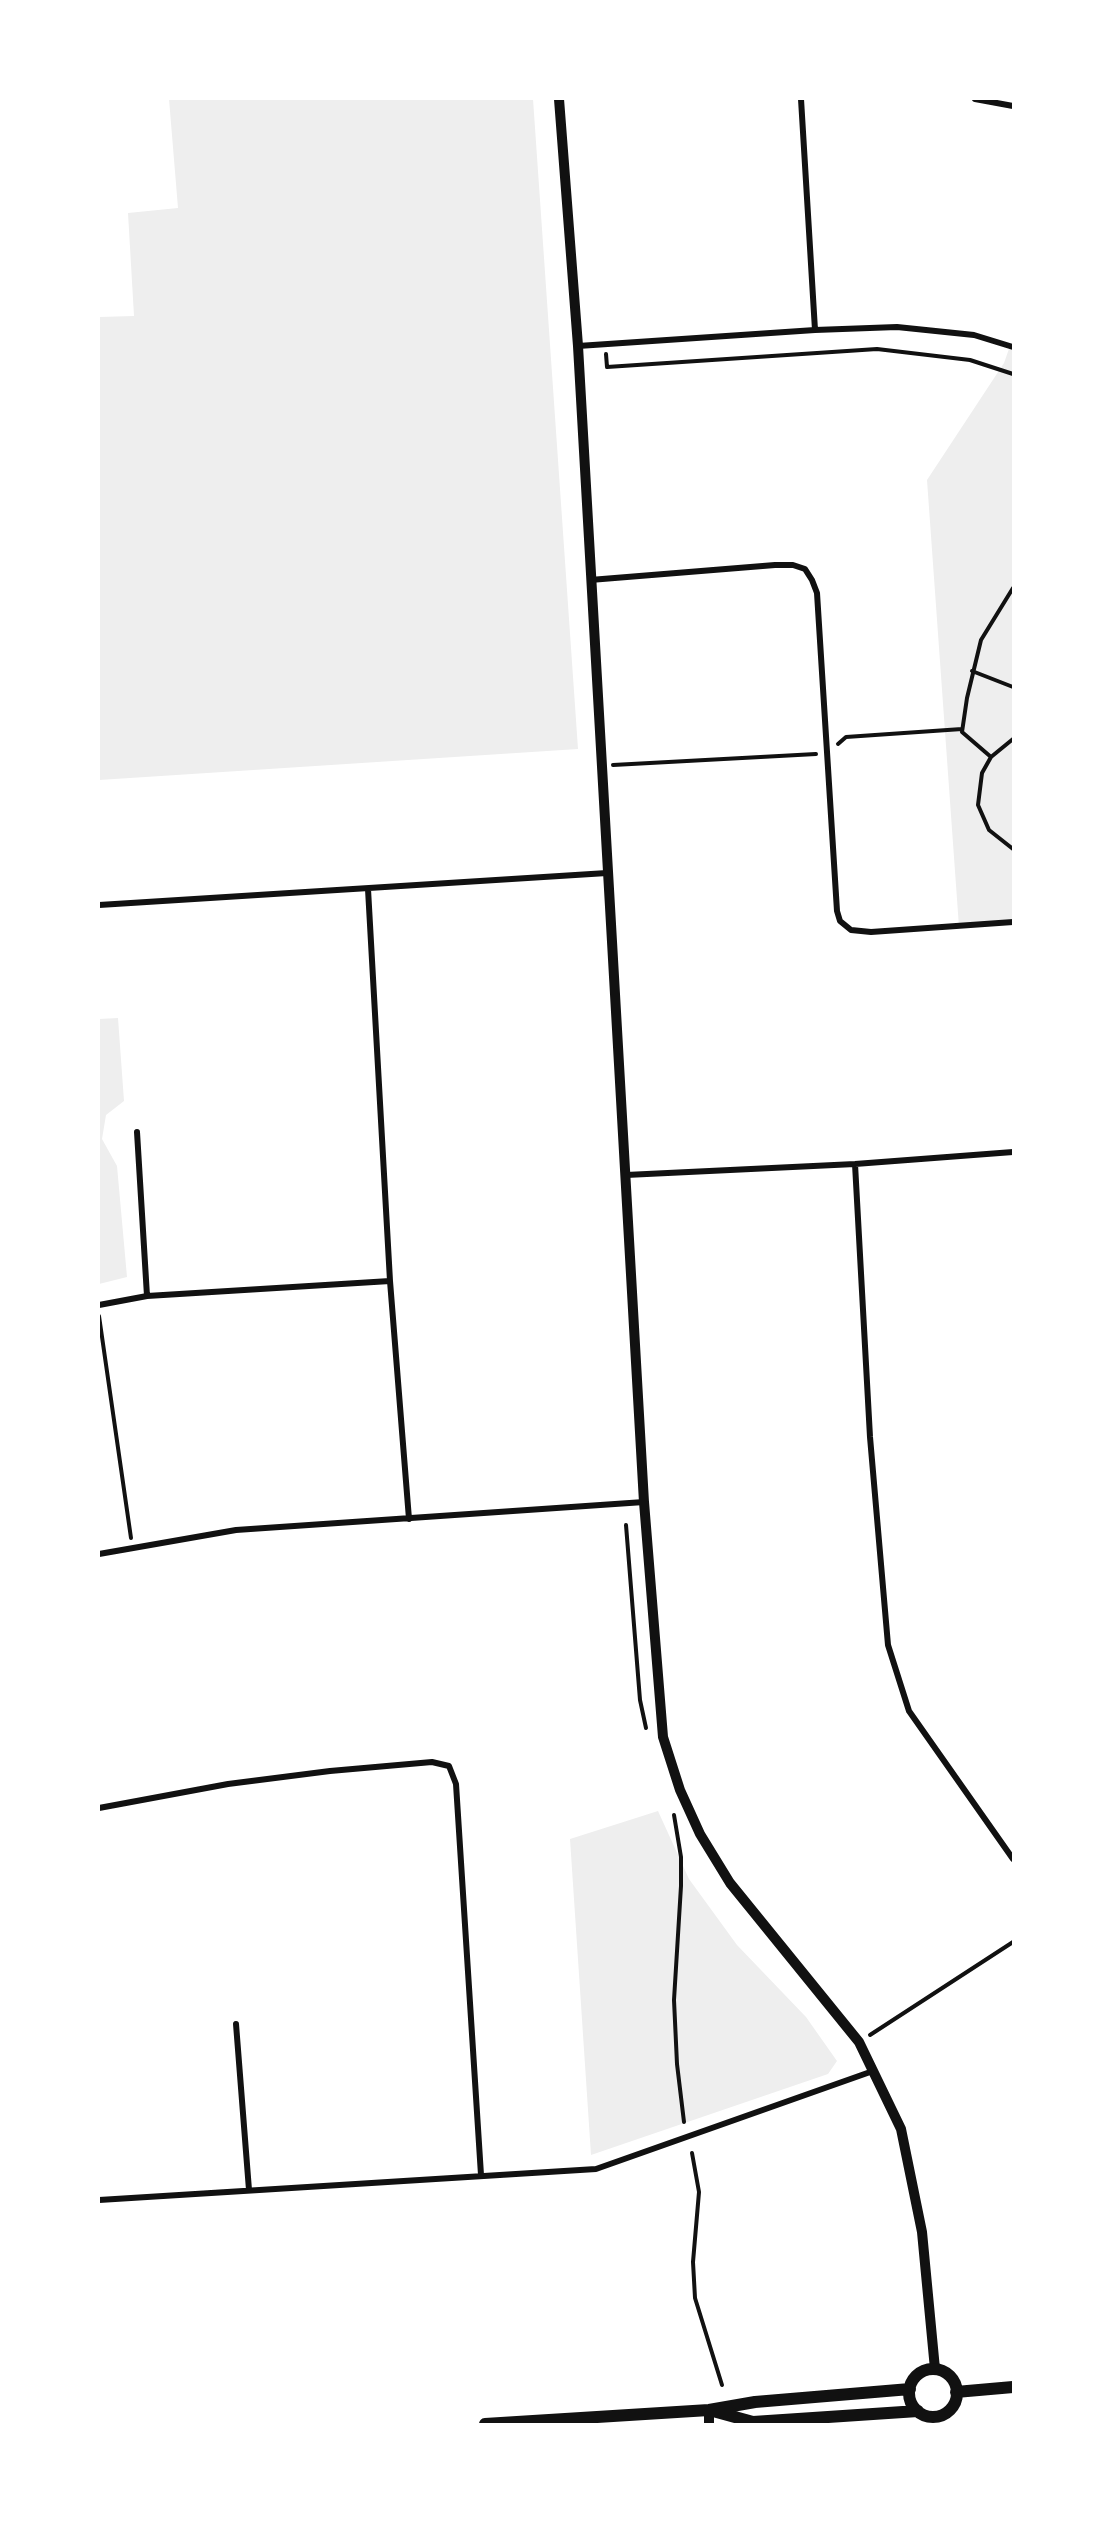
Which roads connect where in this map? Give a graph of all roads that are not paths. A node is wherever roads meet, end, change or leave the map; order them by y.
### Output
1 (559, 99) edge
2 (801, 99) edge
3 (975, 99) edge
4 (1013, 106) edge
5 (815, 330) junction
6 (578, 346) junction
7 (1013, 347) edge
8 (590, 580) junction
9 (607, 873) junction
10 (368, 890) junction
11 (99, 905) edge
12 (1013, 922) edge
13 (137, 1132) dead end
14 (1013, 1152) edge
15 (855, 1164) junction
16 (626, 1175) junction
17 (390, 1281) junction
18 (147, 1296) junction
19 (99, 1305) edge
20 (644, 1502) junction
21 (409, 1519) junction
22 (99, 1554) edge
23 (99, 1808) edge
24 (1013, 1858) edge
25 (236, 2024) dead end
26 (873, 2071) junction
27 (481, 2175) junction
28 (249, 2190) junction
29 (99, 2200) edge
30 (934, 2369) junction
31 (1013, 2387) edge
32 (910, 2389) junction
33 (956, 2391) junction
34 (709, 2410) junction
35 (918, 2412) junction
36 (485, 2424) edge
37 (709, 2424) edge

1 - 6 street
2 - 5 street
3 - 4 street
5 - 6 street
5 - 7 street
6 - 8 street
8 - 9 street
8 - 12 street
9 - 10 street
9 - 16 street
10 - 11 street
10 - 17 street
13 - 18 street
14 - 15 street
15 - 16 street
15 - 24 street
16 - 20 street
17 - 18 street
17 - 21 street
18 - 19 street
20 - 21 street
20 - 26 street
21 - 22 street
23 - 27 street
25 - 28 street
26 - 27 street
26 - 30 street
27 - 28 street
28 - 29 street
30 - 32 main road
30 - 33 main road
31 - 33 main road
32 - 34 main road
32 - 35 main road
33 - 35 main road
34 - 35 main road
34 - 36 main road
34 - 37 street

